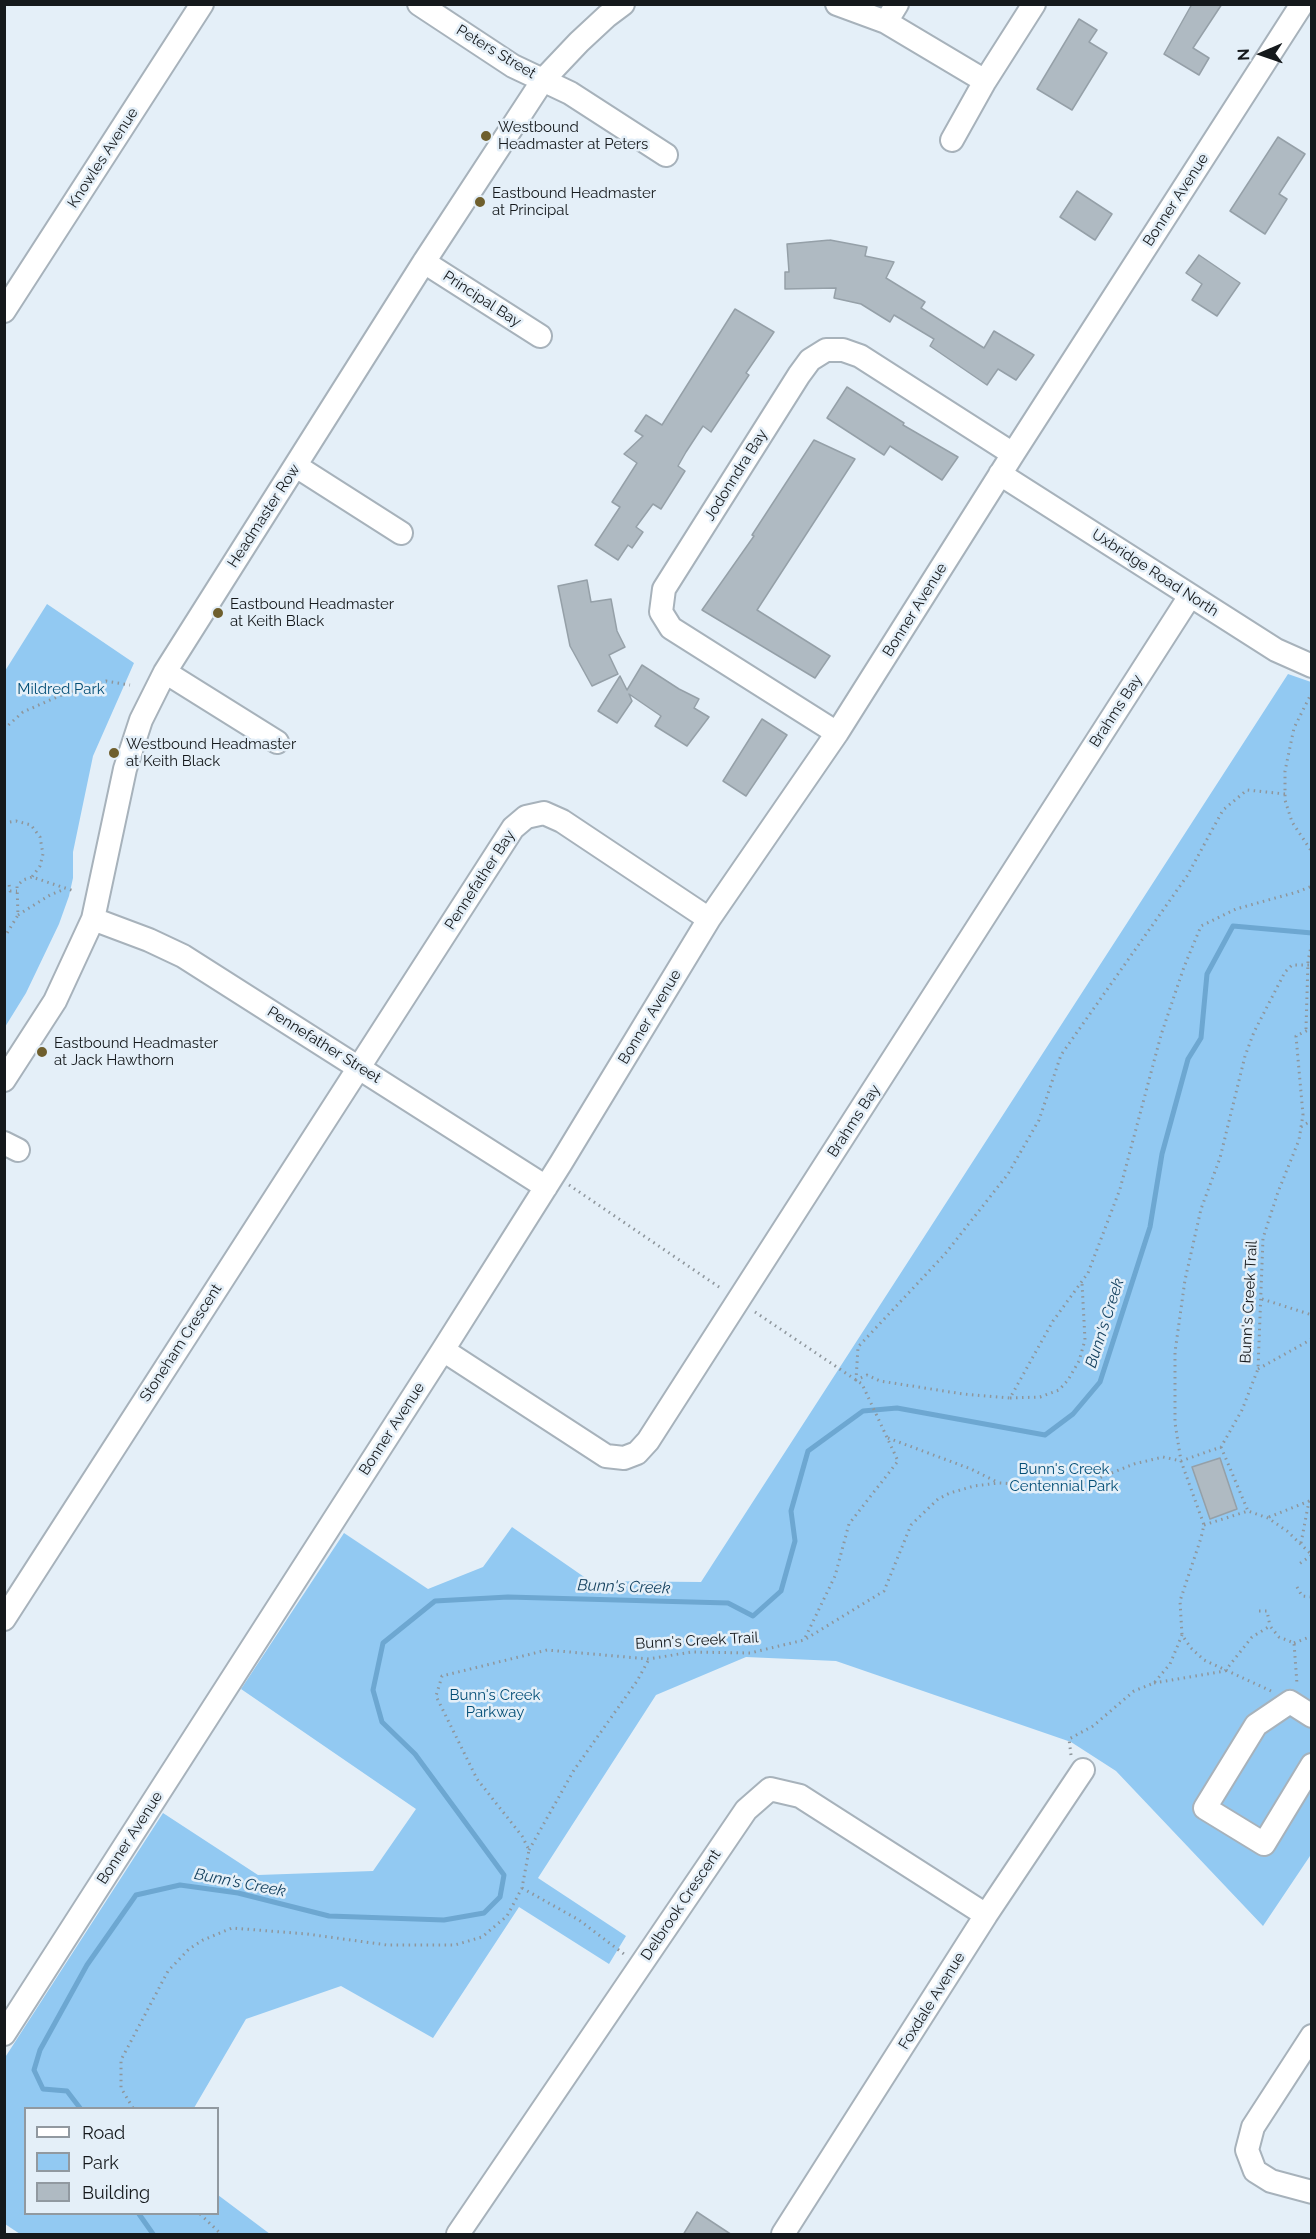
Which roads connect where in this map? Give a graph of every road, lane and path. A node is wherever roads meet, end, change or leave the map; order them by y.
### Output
1 (202, 4) edge
2 (419, 4) edge
3 (623, 4) edge
4 (837, 4) edge
5 (1034, 4) edge
6 (1302, 4) edge
7 (891, 13) edge
8 (543, 80) junction
9 (985, 81) junction
10 (952, 140) dead end
11 (666, 155) dead end
12 (424, 262) junction
13 (4, 311) edge
14 (540, 336) dead end
15 (1013, 454) junction
16 (296, 466) junction
17 (1000, 474) junction
18 (401, 533) dead end
19 (1190, 596) junction
20 (1311, 666) edge
21 (165, 672) junction
22 (130, 685) dead end
23 (1311, 692) edge
24 (4, 729) edge
25 (837, 733) junction
26 (277, 742) dead end
27 (1285, 794) junction
28 (4, 823) edge
29 (1311, 852) edge
30 (32, 877) junction
31 (4, 884) edge
32 (1311, 886) edge
33 (67, 888) junction
34 (17, 891) junction
35 (74, 891) dead end
36 (18, 915) junction
37 (93, 919) junction
38 (709, 919) junction
39 (4, 938) edge
40 (1311, 942) edge
41 (1309, 964) edge
42 (1308, 973) junction
43 (1311, 979) edge
44 (1311, 1028) edge
45 (1306, 1029) junction
46 (358, 1066) junction
47 (4, 1080) edge
48 (1311, 1120) edge
49 (1301, 1127) junction
50 (550, 1180) junction
51 (1082, 1281) junction
52 (1261, 1299) junction
53 (738, 1300) junction
54 (1311, 1315) edge
55 (1311, 1339) edge
56 (443, 1350) junction
57 (1258, 1369) junction
58 (856, 1380) junction
59 (1010, 1398) junction
60 (888, 1438) junction
61 (1221, 1447) junction
62 (1181, 1461) junction
63 (999, 1483) junction
64 (1310, 1500) edge
65 (1248, 1511) junction
66 (1268, 1518) junction
67 (1204, 1526) junction
68 (1301, 1543) junction
69 (1299, 1564) dead end
70 (1297, 1587) dead end
71 (1311, 1597) edge
72 (1259, 1611) dead end
73 (4, 1619) edge
74 (1270, 1626) junction
75 (1182, 1635) junction
76 (1311, 1636) edge
77 (804, 1640) junction
78 (1294, 1643) junction
79 (649, 1659) junction
80 (1225, 1671) junction
81 (1154, 1683) junction
82 (1290, 1702) junction
83 (1311, 1716) edge
84 (1311, 1765) edge
85 (1078, 1779) joint
86 (530, 1850) junction
87 (522, 1888) junction
88 (986, 1915) junction
89 (640, 1965) junction
90 (4, 2034) edge
91 (1311, 2036) edge
92 (132, 2107) edge
93 (1311, 2192) edge
94 (201, 2215) edge
95 (221, 2235) edge
96 (458, 2235) edge
97 (783, 2235) edge

1 - 13 street, Knowles Avenue
2 - 8 street, Peters Street
3 - 8 street, Headmaster Row
4 - 7 street
5 - 9 street
6 - 15 street, Bonner Avenue
7 - 9 street
8 - 11 street, Peters Street
8 - 12 street, Headmaster Row
9 - 10 street
12 - 14 street, Principal Bay
12 - 16 street, Headmaster Row
15 - 17 street, Bonner Avenue
15 - 25 street, Jodonndra Bay
16 - 18 street
16 - 21 street, Headmaster Row
17 - 19 street, Uxbridge Road North
17 - 25 street, Bonner Avenue
19 - 20 street, Uxbridge Road North
19 - 53 street, Brahms Bay
21 - 26 street
21 - 37 street, Headmaster Row
22 - 24 path
23 - 27 path
25 - 38 street, Bonner Avenue
27 - 29 path
27 - 58 path
28 - 30 path
30 - 33 path
30 - 34 path
31 - 34 path
32 - 51 path
33 - 35 path
33 - 36 path
34 - 36 path
36 - 39 path
37 - 46 street, Pennefather Street
37 - 47 street, Headmaster Row
38 - 46 street, Pennefather Bay
38 - 50 street, Bonner Avenue
40 - 41 path
41 - 42 path
41 - 62 path
42 - 43 path
42 - 45 path
44 - 45 path
45 - 49 path, Bunn's Creek Trail
46 - 50 street, Pennefather Street
46 - 73 street, Stoneham Crescent
48 - 49 path
49 - 52 path, Bunn's Creek Trail
50 - 53 path
50 - 56 street, Bonner Avenue
51 - 59 path
51 - 59 path
52 - 54 path
52 - 57 path, Bunn's Creek Trail
53 - 56 street, Brahms Bay
53 - 58 path
55 - 57 path
56 - 90 street, Bonner Avenue
57 - 61 path, Bunn's Creek Trail
58 - 59 path
58 - 60 path
60 - 63 path
60 - 77 path
61 - 62 path, Bunn's Creek Trail
61 - 65 path
62 - 63 path, Bunn's Creek Trail
62 - 67 path
63 - 77 path, Bunn's Creek Trail
64 - 66 path
64 - 68 path
65 - 66 path
65 - 67 path
66 - 68 path
67 - 75 path
68 - 69 path
70 - 71 path
72 - 74 path
74 - 78 path
74 - 80 path
75 - 80 path
75 - 81 path
76 - 78 path
77 - 79 path, Bunn's Creek Trail
78 - 82 path
79 - 86 path
79 - 86 path, Bunn's Creek Trail
80 - 81 path
80 - 82 path
81 - 85 path
82 - 83 street
82 - 84 street
85 - 88 street, Foxdale Avenue
86 - 87 path
87 - 89 path
87 - 92 path
88 - 89 street, Delbrook Crescent
88 - 97 street, Foxdale Avenue
89 - 96 street, Delbrook Crescent
91 - 93 street
94 - 95 path

